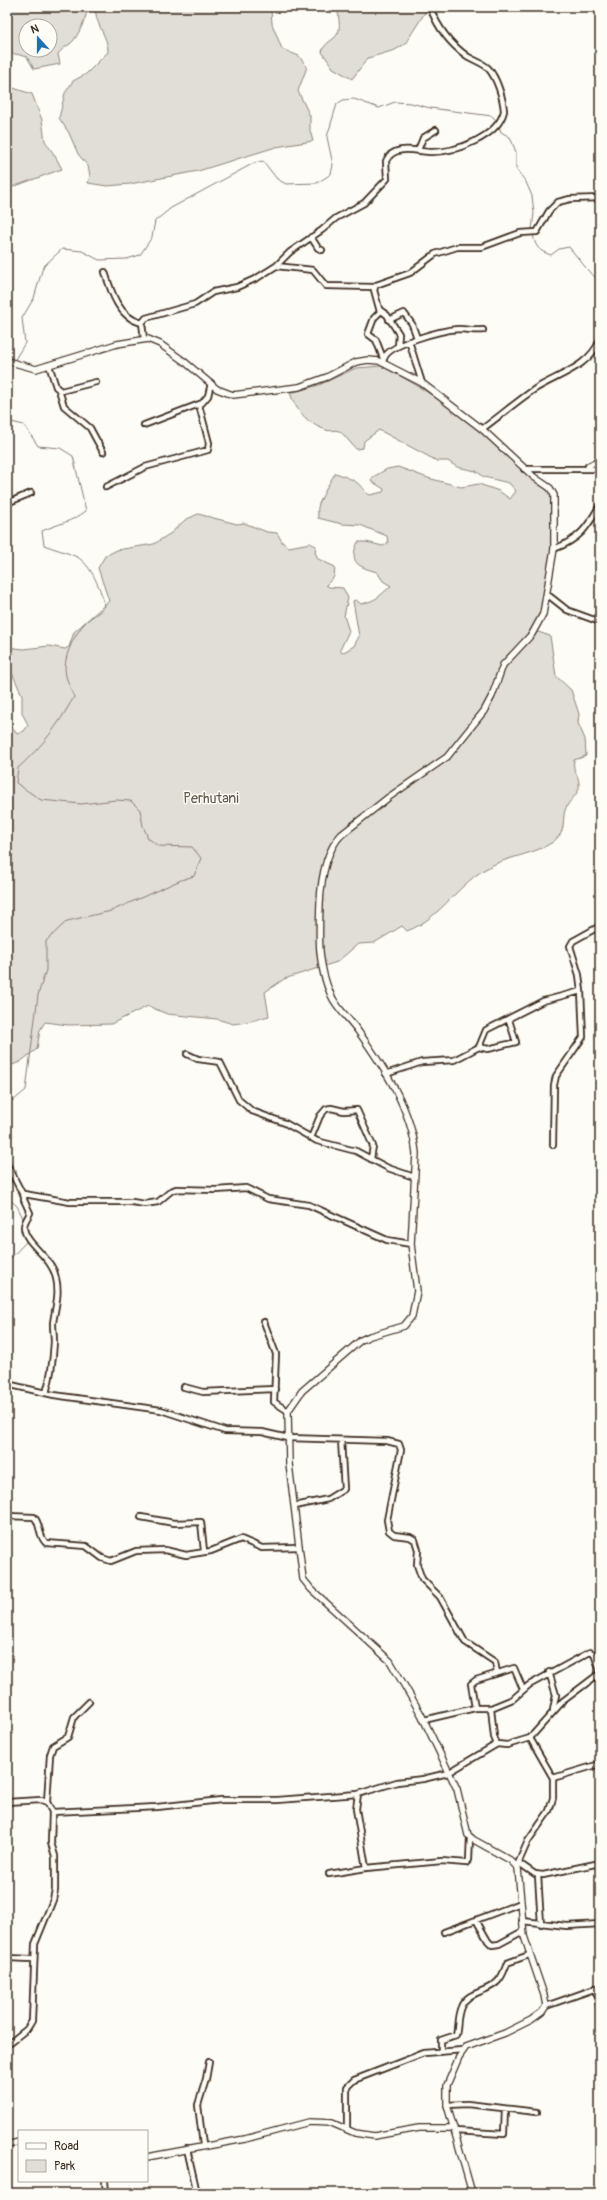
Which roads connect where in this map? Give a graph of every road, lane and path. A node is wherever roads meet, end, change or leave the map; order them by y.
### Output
1 (430, 7) edge
2 (436, 130) dead end
3 (418, 150) junction
4 (600, 198) edge
5 (311, 237) junction
6 (322, 250) dead end
7 (276, 266) junction
8 (105, 272) dead end
9 (374, 287) junction
10 (380, 310) junction
11 (389, 320) junction
12 (142, 322) junction
13 (483, 330) dead end
14 (417, 338) junction
15 (144, 339) junction
16 (600, 340) edge
17 (409, 341) junction
18 (398, 346) junction
19 (384, 361) junction
20 (8, 362) edge
21 (48, 365) junction
22 (96, 382) dead end
23 (422, 382) junction
24 (210, 383) junction
25 (59, 390) junction
26 (199, 405) junction
27 (144, 424) dead end
28 (482, 429) junction
29 (103, 452) dead end
30 (600, 460) edge
31 (524, 468) junction
32 (584, 468) junction
33 (600, 469) edge
34 (106, 487) dead end
35 (31, 493) dead end
36 (7, 503) edge
37 (600, 505) edge
38 (554, 550) junction
39 (548, 595) junction
40 (600, 622) edge
41 (600, 926) edge
42 (581, 991) junction
43 (509, 1020) junction
44 (479, 1047) junction
45 (187, 1054) dead end
46 (386, 1074) junction
47 (311, 1138) junction
48 (553, 1145) dead end
49 (371, 1159) junction
50 (7, 1164) edge
51 (414, 1177) junction
52 (23, 1195) junction
53 (411, 1244) junction
54 (264, 1322) dead end
55 (7, 1384) edge
56 (184, 1388) dead end
57 (275, 1389) junction
58 (46, 1393) junction
59 (288, 1411) junction
60 (288, 1438) junction
61 (341, 1440) junction
62 (295, 1506) junction
63 (7, 1516) edge
64 (141, 1517) dead end
65 (299, 1547) junction
66 (204, 1551) junction
67 (549, 1672) junction
68 (600, 1672) edge
69 (497, 1673) junction
70 (523, 1689) junction
71 (89, 1702) dead end
72 (475, 1708) junction
73 (490, 1708) junction
74 (553, 1710) junction
75 (424, 1720) junction
76 (530, 1738) junction
77 (497, 1744) junction
78 (600, 1764) edge
79 (448, 1772) junction
80 (553, 1778) junction
81 (358, 1794) junction
82 (7, 1802) edge
83 (47, 1802) junction
84 (52, 1812) junction
85 (470, 1837) junction
86 (600, 1863) edge
87 (518, 1865) junction
88 (366, 1868) junction
89 (329, 1874) dead end
90 (538, 1875) junction
91 (521, 1903) junction
92 (476, 1920) junction
93 (522, 1921) junction
94 (541, 1924) junction
95 (600, 1924) edge
96 (523, 1931) junction
97 (444, 1932) dead end
98 (529, 1955) junction
99 (7, 1958) edge
100 (33, 1959) junction
101 (598, 1988) edge
102 (546, 2006) junction
103 (600, 2009) edge
104 (7, 2045) edge
105 (463, 2050) junction
106 (441, 2051) junction
107 (209, 2062) dead end
108 (447, 2105) junction
109 (505, 2109) junction
110 (537, 2112) dead end
111 (347, 2129) junction
112 (455, 2129) junction
113 (18, 2142) edge
114 (7, 2145) edge
115 (203, 2145) junction
116 (187, 2149) junction
117 (148, 2157) edge
118 (105, 2182) edge
119 (106, 2193) edge
120 (197, 2193) edge
121 (472, 2193) edge

1 - 3 street
2 - 3 street
3 - 5 street
4 - 9 street
5 - 6 street
5 - 7 street
7 - 9 street
7 - 12 street
8 - 12 street
9 - 10 street
10 - 11 street
10 - 19 street
11 - 14 street
11 - 18 street
12 - 15 street
13 - 14 street
14 - 17 street
15 - 21 street
15 - 24 street
16 - 28 street
17 - 18 street
17 - 23 street
18 - 19 street
19 - 23 street
19 - 24 street
20 - 21 street
21 - 25 street
22 - 25 street
23 - 28 street
24 - 26 street
25 - 29 street
26 - 27 street
26 - 34 street
28 - 31 street
30 - 32 street
31 - 32 street
31 - 38 street
32 - 33 street
35 - 36 street
37 - 38 street
38 - 39 street
39 - 40 street
39 - 46 street
41 - 42 street
42 - 43 street
42 - 48 street
43 - 44 street
43 - 44 street
44 - 46 street
45 - 47 street
46 - 51 street
47 - 49 street
47 - 49 street
49 - 51 street
50 - 52 street
51 - 53 street
52 - 53 street
52 - 58 street
53 - 59 street
54 - 57 street
55 - 58 street
56 - 57 street
57 - 59 street
58 - 60 street
59 - 60 street
60 - 61 street
60 - 62 street
61 - 62 street
61 - 69 street
62 - 65 street
63 - 66 street
64 - 66 street
65 - 66 street
65 - 75 street
67 - 68 street
67 - 70 street
67 - 74 street
68 - 74 street
69 - 70 street
69 - 72 street
70 - 73 street
71 - 83 street
72 - 73 street
72 - 75 street
73 - 77 street
74 - 76 street
75 - 79 street
76 - 77 street
76 - 80 street
77 - 79 street
78 - 80 street
79 - 81 street
79 - 85 street
80 - 87 street
81 - 84 street
81 - 88 street
82 - 83 street
83 - 84 street
84 - 100 street
85 - 87 street
85 - 88 street
86 - 90 street
87 - 90 street
87 - 91 street
88 - 89 street
90 - 94 street
91 - 92 street
91 - 93 street
92 - 96 street
92 - 97 street
93 - 94 street
93 - 96 street
94 - 95 street
96 - 98 street
98 - 102 street
98 - 106 street
99 - 100 street
100 - 104 street
101 - 102 street
101 - 103 street
102 - 105 street
105 - 106 street
105 - 108 street
106 - 111 street
107 - 115 street
108 - 109 street
108 - 112 street
109 - 110 street
109 - 112 street
111 - 112 street
111 - 115 street
112 - 121 street
113 - 114 street
115 - 116 street
116 - 117 street
116 - 120 street
118 - 119 street

